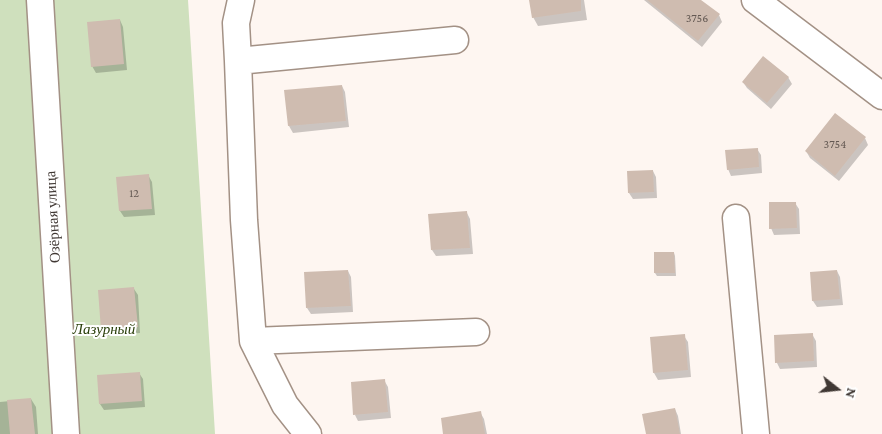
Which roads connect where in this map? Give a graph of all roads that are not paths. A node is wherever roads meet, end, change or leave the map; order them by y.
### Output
1 (40, 0) edge
2 (241, 0) edge
3 (755, 0) edge
4 (455, 40) dead end
5 (238, 62) junction
6 (882, 96) edge
7 (736, 218) dead end
8 (476, 332) dead end
9 (253, 341) junction
10 (66, 434) edge
11 (308, 434) edge
12 (756, 434) edge

1 - 10 street, Озёрная улица
2 - 5 street
3 - 6 street
4 - 5 street
5 - 9 street
7 - 12 street
8 - 9 street
9 - 11 street

